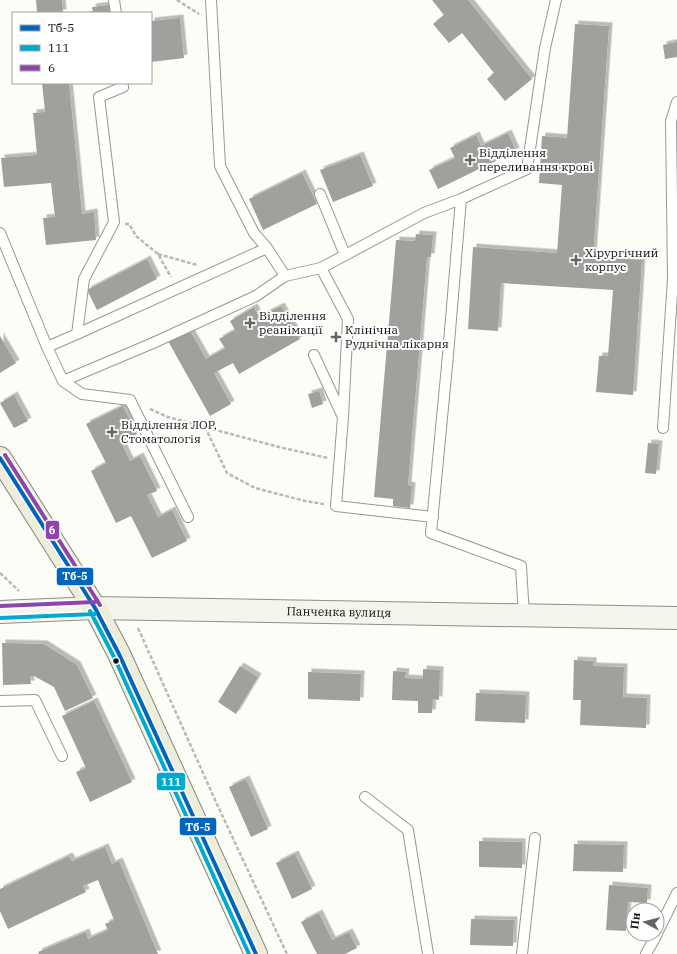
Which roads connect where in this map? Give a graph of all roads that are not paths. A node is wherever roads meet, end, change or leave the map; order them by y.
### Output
1 (114, 0) edge
2 (211, 0) edge
3 (556, 0) edge
4 (116, 12) edge
5 (122, 84) edge
6 (677, 102) edge
7 (320, 194) dead end
8 (461, 199) junction
9 (0, 233) edge
10 (267, 248) junction
11 (345, 255) junction
12 (321, 268) junction
13 (285, 276) junction
14 (77, 334) junction
15 (47, 347) junction
16 (314, 355) dead end
17 (63, 381) junction
18 (343, 417) junction
19 (663, 428) dead end
20 (0, 458) edge
21 (188, 517) dead end
22 (433, 517) junction
23 (95, 608) junction
24 (0, 612) edge
25 (524, 616) junction
26 (677, 618) edge
27 (0, 701) edge
28 (62, 756) dead end
29 (365, 797) dead end
30 (535, 838) dead end
31 (677, 893) edge
32 (665, 918) edge
33 (653, 942) edge
34 (256, 954) edge
35 (428, 954) edge
36 (522, 954) edge
37 (646, 954) edge

1 - 4 lane
2 - 10 lane
3 - 8 lane
5 - 14 lane
6 - 19 lane
7 - 11 lane
8 - 11 lane
8 - 22 lane
9 - 15 lane
10 - 13 lane
10 - 14 lane
11 - 12 lane
12 - 13 lane
12 - 18 lane
13 - 17 lane
14 - 15 lane
15 - 17 lane
16 - 18 lane
17 - 21 lane
18 - 22 lane
20 - 23 main road
22 - 25 lane
23 - 24 street, Панченка вулиця
23 - 25 street, Панченка вулиця
23 - 34 main road
25 - 26 street, Панченка вулиця
27 - 28 lane
29 - 35 lane
30 - 36 lane
31 - 32 lane
33 - 37 lane

